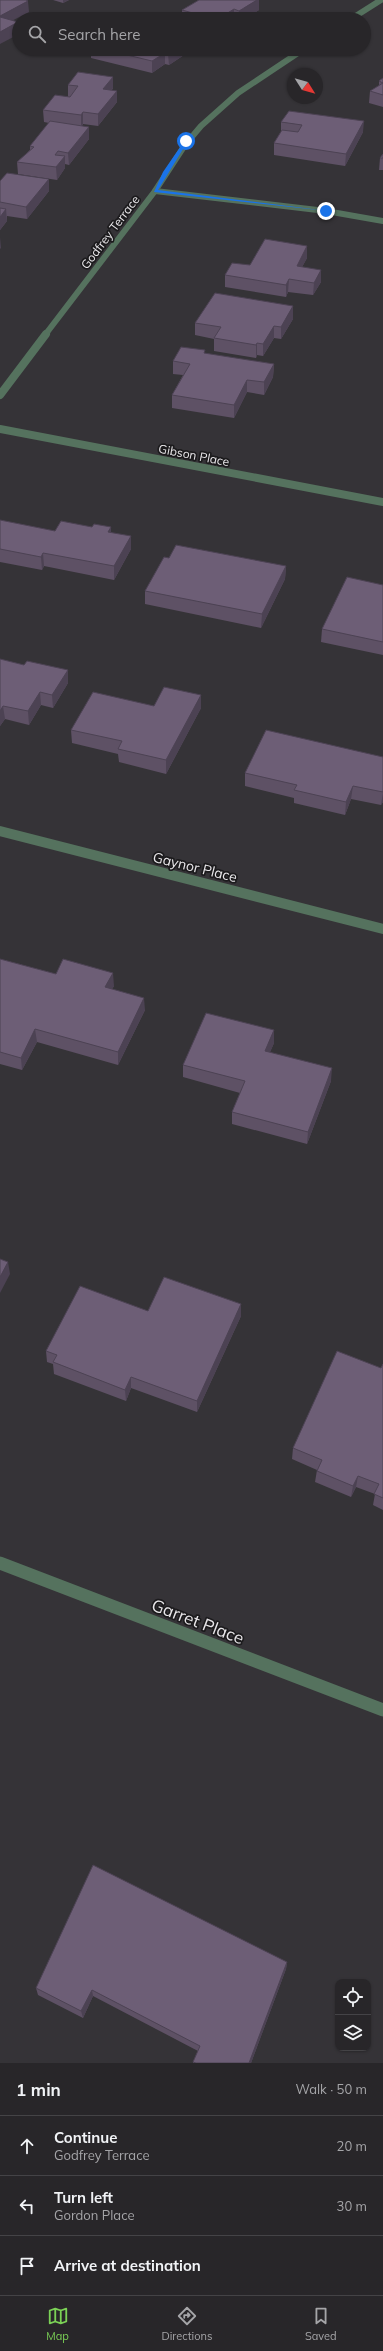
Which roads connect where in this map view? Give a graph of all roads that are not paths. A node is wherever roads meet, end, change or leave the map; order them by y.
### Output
1 (381, 0) edge
2 (362, 12) edge
3 (293, 56) edge
4 (155, 191) junction
5 (383, 221) edge
6 (0, 395) edge
7 (0, 429) edge
8 (383, 502) edge
9 (0, 831) edge
10 (383, 929) edge
11 (0, 1563) edge
12 (383, 1710) edge

1 - 2 street
3 - 4 street, Godfrey Terrace
4 - 5 street
4 - 6 street, Godfrey Terrace
7 - 8 street, Gibson Place
9 - 10 street, Gaynor Place
11 - 12 street, Garret Place

